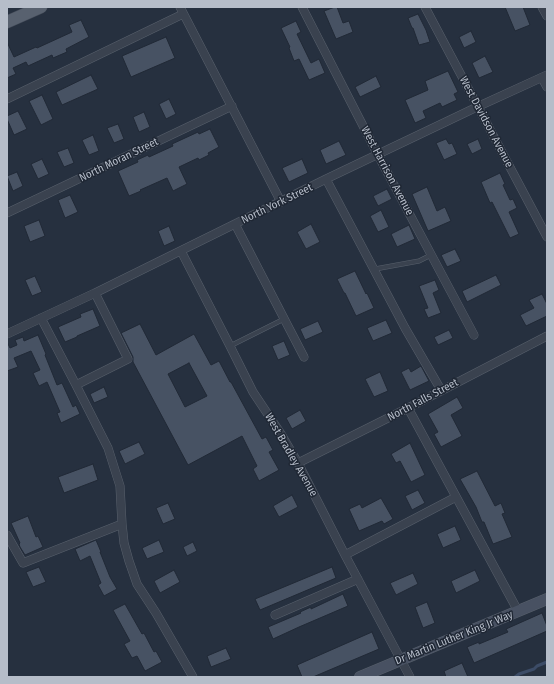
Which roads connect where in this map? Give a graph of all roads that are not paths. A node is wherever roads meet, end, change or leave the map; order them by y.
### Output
1 (42, 7) edge
2 (302, 7) edge
3 (425, 7) edge
4 (542, 7) edge
5 (182, 10) edge
6 (547, 16) edge
7 (7, 22) edge
8 (545, 77) edge
9 (547, 86) edge
10 (7, 99) edge
11 (232, 106) junction
12 (477, 107) junction
13 (378, 155) junction
14 (326, 179) junction
15 (281, 202) junction
16 (7, 213) edge
17 (235, 224) junction
18 (547, 237) edge
19 (182, 251) junction
20 (431, 255) junction
21 (374, 270) junction
22 (95, 293) junction
23 (41, 318) junction
24 (285, 319) junction
25 (7, 334) edge
26 (474, 335) dead end
27 (547, 336) edge
28 (230, 346) junction
29 (304, 357) dead end
30 (76, 385) junction
31 (441, 390) junction
32 (408, 408) junction
33 (298, 463) junction
34 (456, 498) junction
35 (122, 524) junction
36 (7, 534) edge
37 (345, 555) junction
38 (358, 579) junction
39 (547, 599) edge
40 (518, 611) junction
41 (275, 615) dead end
42 (401, 660) junction
43 (193, 677) edge
44 (360, 677) edge
45 (410, 677) edge

1 - 7 main road
2 - 13 street, West Harrison Avenue
3 - 12 street, West Davidson Avenue
4 - 6 street
5 - 10 street
5 - 11 street
8 - 9 street
8 - 12 street, North York Street
11 - 15 street
11 - 16 street, North Moran Street
12 - 13 street, North York Street
12 - 18 street, West Davidson Avenue
13 - 14 street, North York Street
13 - 20 street, West Harrison Avenue
14 - 15 street, North York Street
14 - 21 street
15 - 17 street, North York Street
17 - 19 street, North York Street
17 - 24 street
19 - 22 street, North York Street
19 - 28 street, West Bradley Avenue
20 - 21 lane
20 - 26 street, West Harrison Avenue
21 - 31 street
22 - 23 street, North York Street
22 - 30 street
23 - 25 street, North York Street
23 - 30 street
24 - 28 lane
24 - 29 street
27 - 31 street, North Falls Street
28 - 33 street, West Bradley Avenue
30 - 35 street
31 - 32 street, North Falls Street
32 - 33 street, North Falls Street
32 - 34 street
33 - 37 street, West Bradley Avenue
34 - 37 street
34 - 40 street
35 - 36 street
35 - 43 street
37 - 38 street, West Bradley Avenue
38 - 41 street
38 - 42 street, West Bradley Avenue
39 - 40 main road, Dr Martin Luther King Jr Way
40 - 42 main road, Dr Martin Luther King Jr Way
42 - 44 main road, Dr Martin Luther King Jr Way
42 - 45 street, West Bradley Avenue

